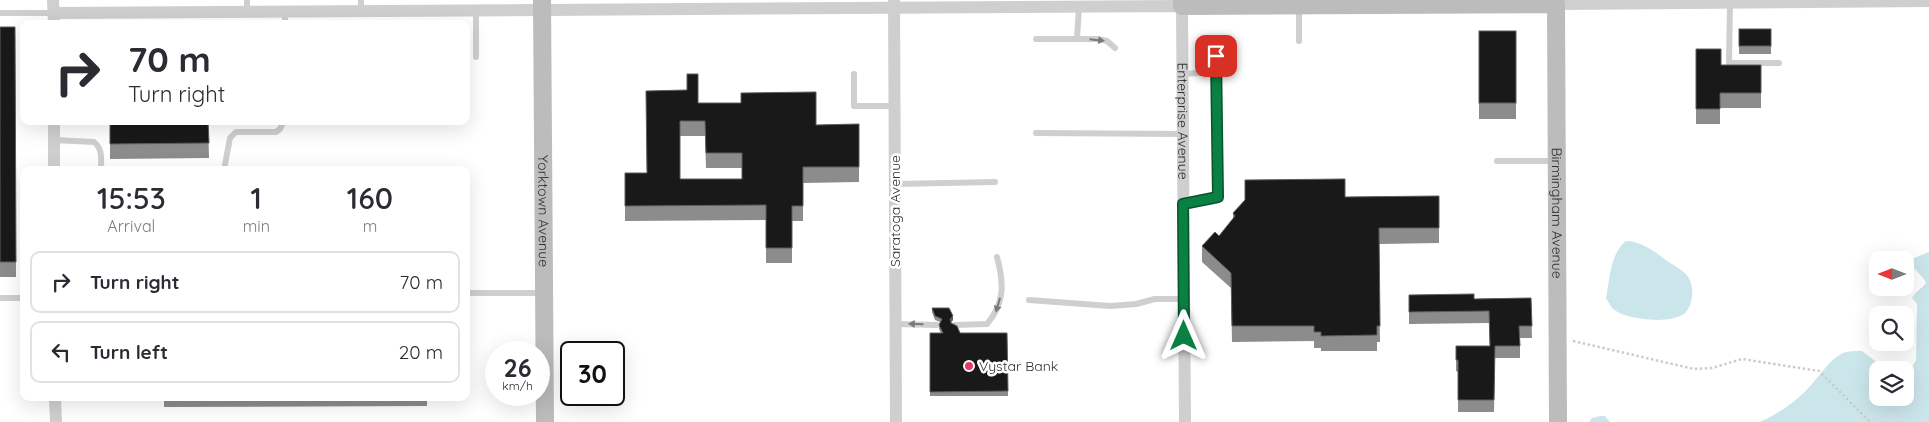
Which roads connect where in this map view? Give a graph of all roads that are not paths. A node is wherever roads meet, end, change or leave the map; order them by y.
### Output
1 (53, 0) edge
2 (1929, 1) edge
3 (1182, 3) edge
4 (1730, 3) junction
5 (894, 4) edge
6 (1556, 4) junction
7 (542, 5) edge
8 (698, 5) edge
9 (1299, 5) junction
10 (247, 6) edge
11 (361, 6) edge
12 (1079, 7) junction
13 (476, 11) junction
14 (0, 13) edge
15 (285, 18) edge
16 (54, 19) edge
17 (1036, 39) dead end
18 (1077, 39) junction
19 (1216, 39) dead end
20 (1299, 41) dead end
21 (1115, 48) dead end
22 (476, 57) dead end
23 (1780, 63) dead end
24 (1217, 72) junction
25 (854, 74) dead end
26 (1182, 74) junction
27 (895, 106) junction
28 (54, 125) edge
29 (282, 125) edge
30 (1036, 134) dead end
31 (1183, 134) junction
32 (54, 140) junction
33 (1497, 161) dead end
34 (1556, 161) junction
35 (54, 166) edge
36 (101, 166) edge
37 (225, 166) edge
38 (995, 182) dead end
39 (895, 184) junction
40 (1183, 204) junction
41 (998, 257) dead end
42 (544, 292) junction
43 (470, 293) edge
44 (0, 298) edge
45 (20, 298) edge
46 (1184, 299) junction
47 (1029, 300) dead end
48 (896, 324) junction
49 (937, 324) edge
50 (955, 325) edge
51 (56, 401) edge
52 (56, 422) edge
53 (545, 422) edge
54 (896, 422) edge
55 (1185, 422) edge
56 (1558, 422) edge

1 - 16 street
2 - 4 street
3 - 9 main road
3 - 12 street
3 - 26 street, Enterprise Avenue
4 - 6 street
4 - 23 lane
5 - 8 street
5 - 12 street
5 - 27 street, Saratoga Avenue
6 - 9 main road
6 - 34 main road, Birmingham Avenue
7 - 8 street
7 - 13 street
7 - 42 main road, Yorktown Avenue
9 - 20 lane
10 - 15 street
10 - 16 street
11 - 13 street
11 - 15 street
12 - 18 lane
13 - 22 lane
14 - 16 lane
17 - 18 lane
18 -> 21 lane
19 - 24 lane
24 - 26 lane
24 - 40 lane
25 - 27 lane
26 - 31 street, Enterprise Avenue
27 - 39 street, Saratoga Avenue
28 - 32 street
29 - 37 lane
30 - 31 lane
31 - 40 street, Enterprise Avenue
32 - 35 street
32 - 36 lane
33 - 34 lane
34 - 56 main road, Birmingham Avenue
38 - 39 lane
39 - 48 street, Saratoga Avenue
40 - 46 street, Enterprise Avenue
41 -> 50 lane
42 - 43 lane
42 - 53 main road, Yorktown Avenue
44 - 45 lane
46 - 47 lane
46 - 55 street, Enterprise Avenue
49 -> 48 lane
48 - 54 street, Saratoga Avenue
51 - 52 street

